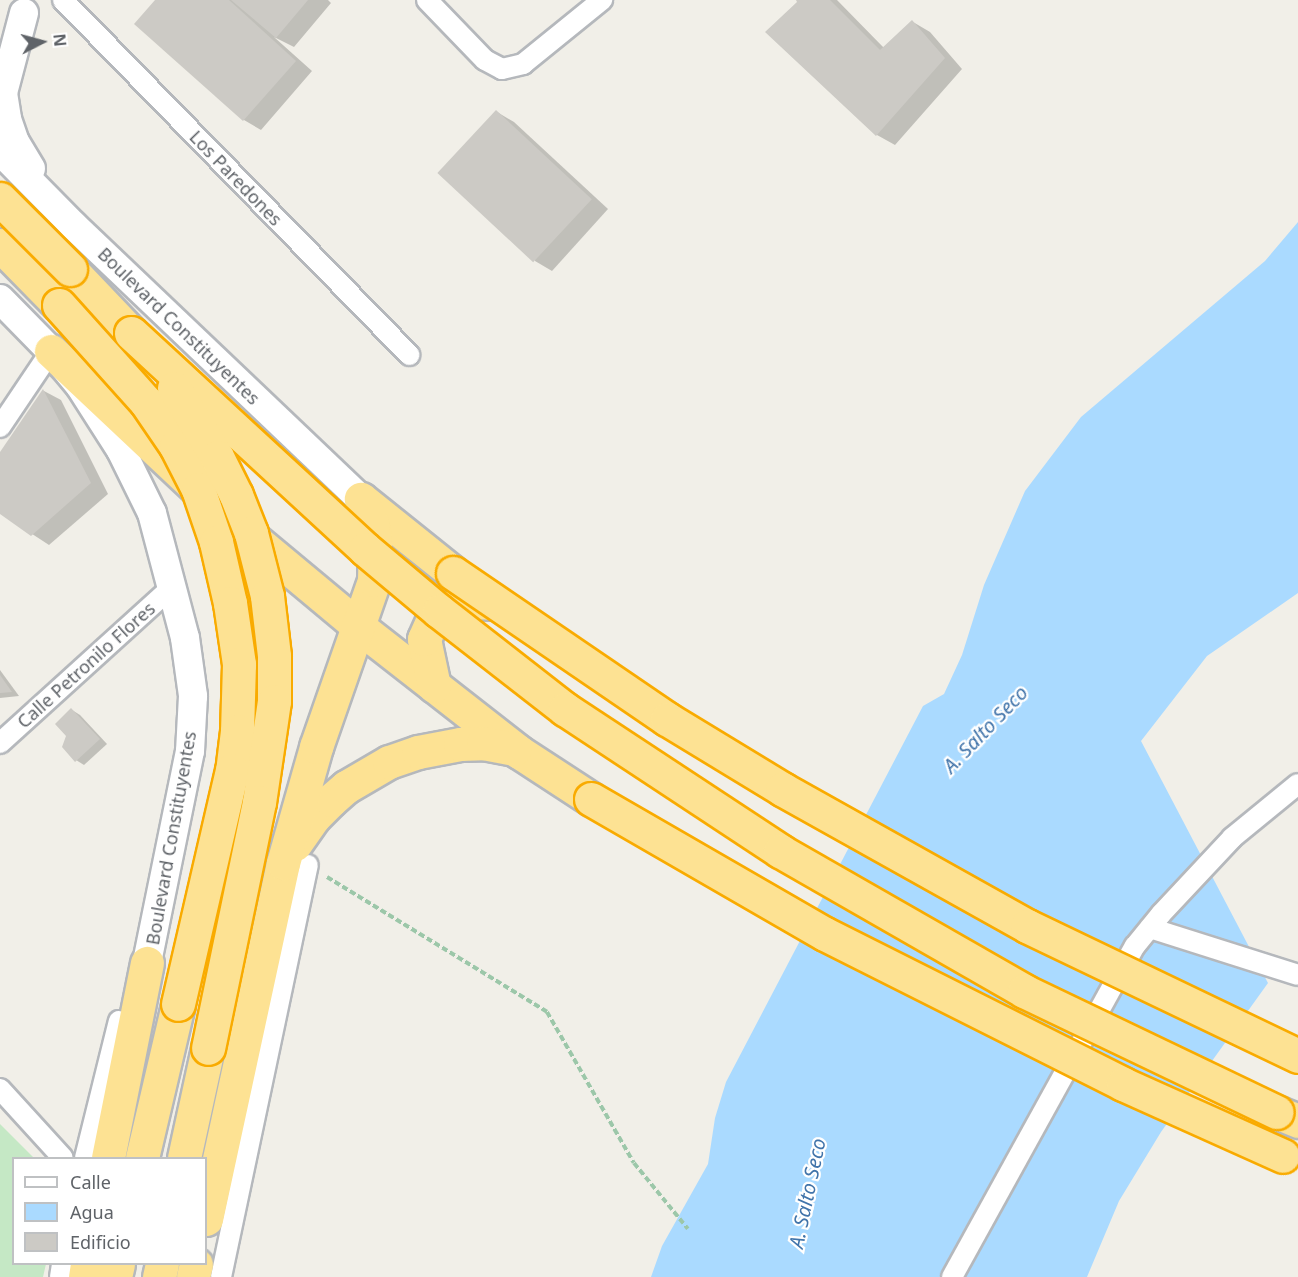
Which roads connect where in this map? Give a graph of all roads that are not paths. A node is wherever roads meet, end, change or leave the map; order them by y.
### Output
1 (63, 0) edge
2 (427, 0) edge
3 (602, 0) edge
4 (30, 6) edge
5 (0, 38) edge
6 (0, 151) edge
7 (0, 198) edge
8 (66, 219) junction
9 (0, 245) edge
10 (0, 299) edge
11 (130, 333) junction
12 (51, 351) junction
13 (409, 355) dead end
14 (0, 427) edge
15 (361, 499) junction
16 (172, 586) junction
17 (495, 603) junction
18 (359, 627) junction
19 (434, 686) junction
20 (0, 743) edge
21 (519, 752) junction
22 (1298, 784) edge
23 (295, 864) junction
24 (1150, 928) junction
25 (147, 963) junction
26 (1298, 975) edge
27 (1298, 1056) edge
28 (0, 1089) edge
29 (1287, 1117) edge
30 (62, 1157) edge
31 (85, 1157) edge
32 (108, 1157) edge
33 (142, 1157) edge
34 (184, 1157) edge
35 (1290, 1159) edge
36 (207, 1214) edge
37 (221, 1277) edge
38 (952, 1277) edge

1 - 13 street, Los Paredones
2 - 3 street
4 - 5 street
4 - 8 street
6 - 8 street, Boulevard Constituyentes
7 - 11 highway, bridge
8 - 9 street
8 - 15 street, Boulevard Constituyentes
9 - 33 highway, bridge
10 - 12 street, Boulevard Constituyentes
11 - 29 highway, bridge
11 - 34 highway, bridge
12 - 14 street
12 - 16 street, Boulevard Constituyentes
12 - 18 highway
15 - 17 highway, bridge
15 - 18 highway
16 - 20 street, Calle Petronilo Flores
16 - 25 street, Boulevard Constituyentes
17 - 19 highway
17 - 27 highway, bridge
18 - 19 highway
18 - 23 highway
19 - 21 highway
21 - 23 highway
21 - 35 highway, bridge
22 - 24 street
23 - 36 highway
23 - 37 street
24 - 26 street
24 - 38 street
25 - 31 street
25 - 32 highway
28 - 30 street

